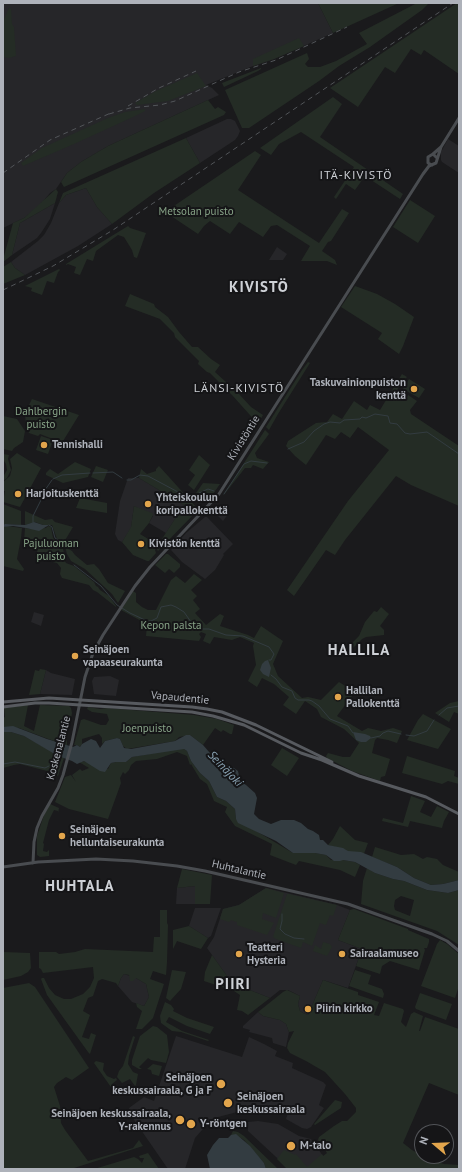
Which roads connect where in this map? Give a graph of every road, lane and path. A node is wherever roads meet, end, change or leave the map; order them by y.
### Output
1 (459, 118) edge
2 (441, 147) junction
3 (433, 154) junction
4 (437, 158) junction
5 (427, 161) junction
6 (432, 165) junction
7 (423, 174) junction
8 (81, 700) junction
9 (3, 702) edge
10 (80, 704) junction
11 (3, 707) edge
12 (342, 768) junction
13 (459, 814) edge
14 (33, 863) junction
15 (3, 867) edge
16 (459, 951) edge

1 - 2 main road
2 - 3 main road
2 - 4 main road
3 - 4 main road
3 - 5 main road
4 - 6 main road
5 - 6 main road
5 - 7 main road, Kivistöntie
6 - 7 main road, Kivistöntie
7 - 8 main road, Kivistöntie
8 - 9 main road, Vapaudentie
8 - 10 main road, Kivistöntie
8 - 12 main road, Vapaudentie
10 - 11 main road, Vapaudentie
10 - 12 main road, Vapaudentie
10 - 14 main road, Koskenalantie
12 - 13 main road, Vapaudentie
14 - 15 main road, Huhtalantie
14 - 16 main road, Huhtalantie

